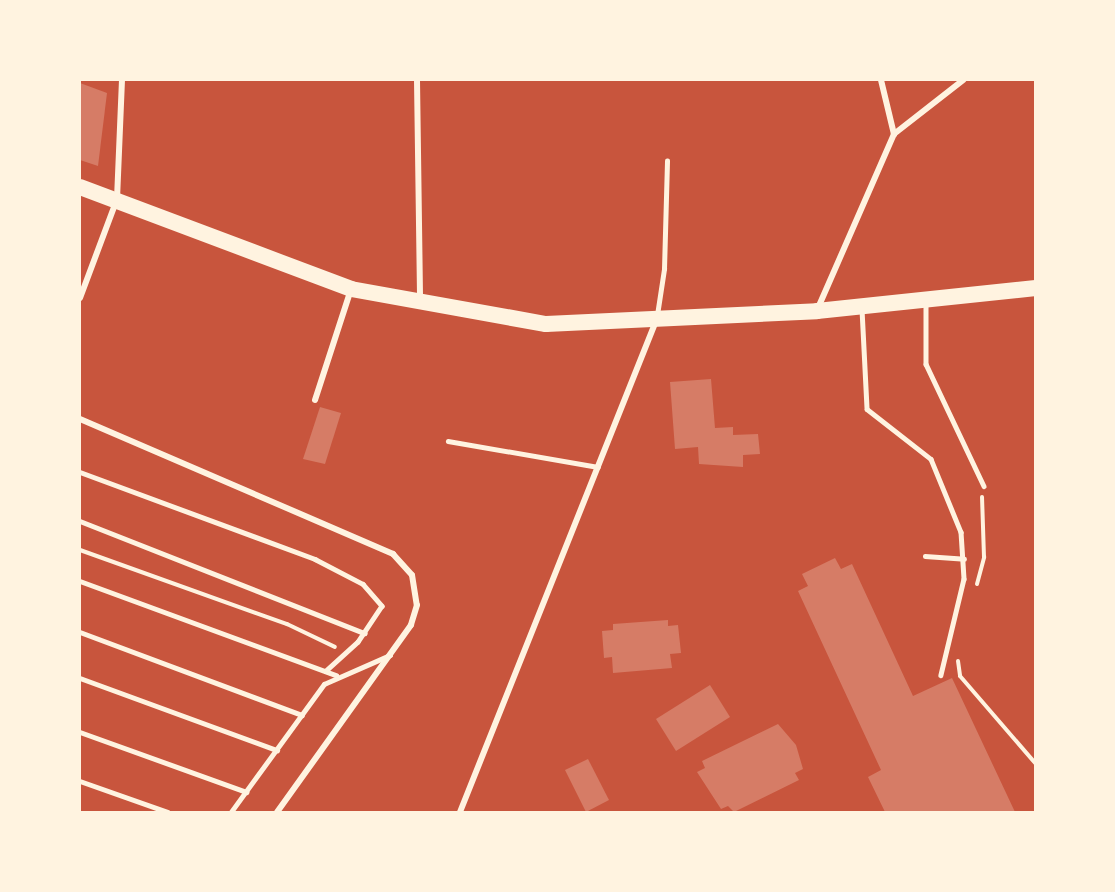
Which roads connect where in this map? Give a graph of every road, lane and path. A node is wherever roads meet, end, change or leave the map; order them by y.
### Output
1 (122, 80) edge
2 (416, 80) edge
3 (881, 80) edge
4 (963, 80) edge
5 (894, 134) junction
6 (667, 161) dead end
7 (80, 186) edge
8 (117, 199) junction
9 (351, 288) junction
10 (1035, 288) edge
11 (80, 298) edge
12 (926, 299) junction
13 (420, 304) junction
14 (862, 306) junction
15 (817, 311) junction
16 (656, 321) junction
17 (315, 400) dead end
18 (80, 419) edge
19 (448, 441) dead end
20 (598, 466) junction
21 (80, 472) edge
22 (984, 486) joint
23 (80, 521) edge
24 (80, 550) edge
25 (925, 556) dead end
26 (964, 559) junction
27 (80, 580) edge
28 (976, 588) dead end
29 (80, 632) edge
30 (365, 633) junction
31 (335, 647) dead end
32 (960, 649) dead end
33 (392, 654) junction
34 (326, 671) junction
35 (336, 675) junction
36 (941, 675) dead end
37 (80, 678) edge
38 (302, 715) junction
39 (80, 732) edge
40 (277, 750) junction
41 (1035, 764) edge
42 (80, 781) edge
43 (247, 792) junction
44 (168, 813) edge
45 (231, 813) edge
46 (278, 813) edge
47 (460, 813) edge

1 - 8 street
2 - 13 street
3 - 5 street
4 - 5 street
5 - 15 street
6 - 16 lane
7 - 8 highway
8 - 9 highway
8 - 11 street
9 - 13 highway
9 - 17 street
10 - 12 highway
12 - 14 highway
12 - 22 lane
13 - 16 highway
14 - 15 highway
14 - 26 lane
15 - 16 highway
16 - 20 street
18 - 33 street
19 - 20 lane
20 - 47 street
21 - 30 lane
22 - 28 path
23 - 30 lane
24 - 31 path
25 - 26 lane
26 - 36 lane
27 - 34 lane
29 - 38 lane
30 - 34 lane
32 - 41 path
33 - 35 lane
33 - 46 street
34 - 35 lane
35 - 38 lane
37 - 40 lane
38 - 40 lane
39 - 43 lane
40 - 43 lane
42 - 44 lane
43 - 45 lane

